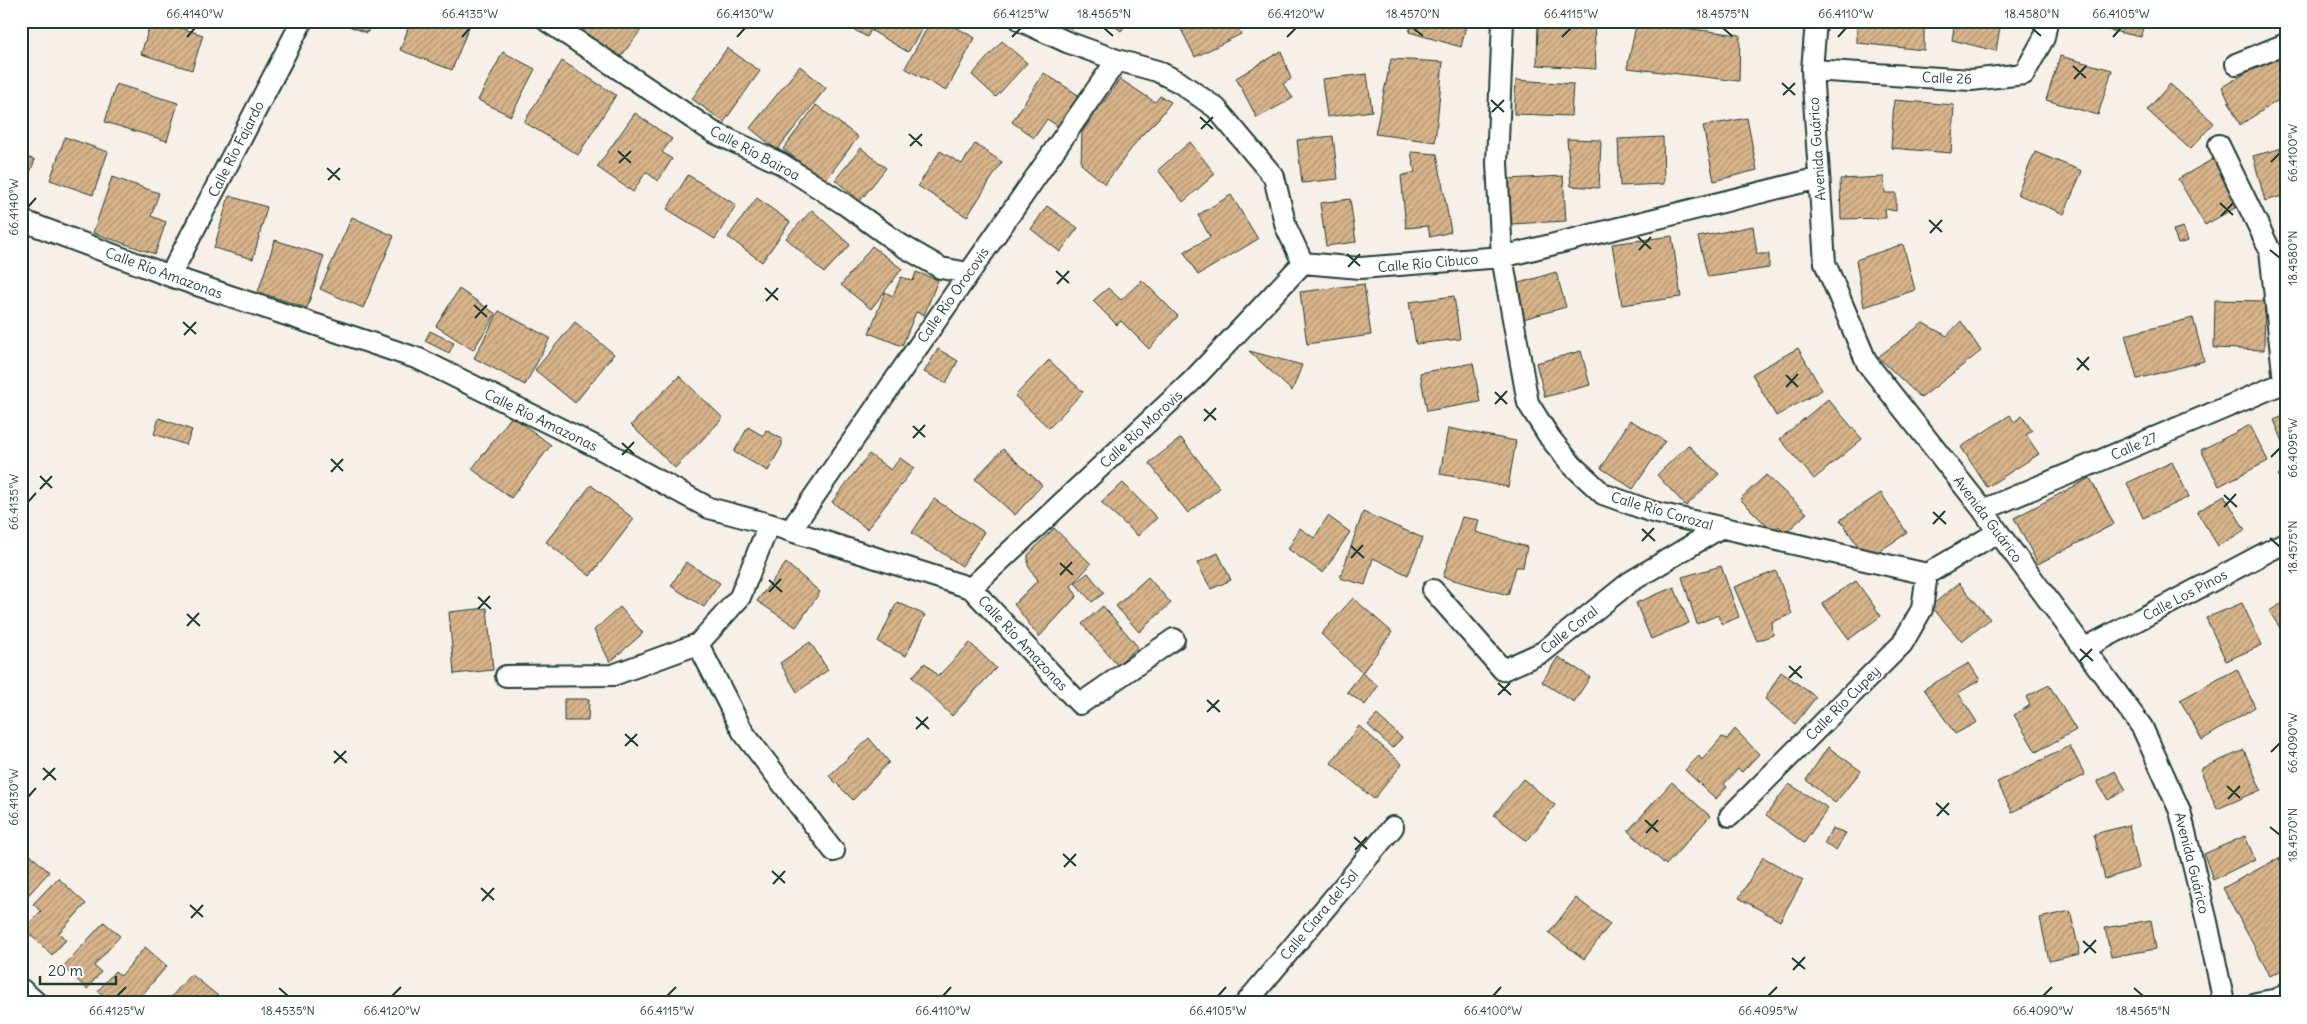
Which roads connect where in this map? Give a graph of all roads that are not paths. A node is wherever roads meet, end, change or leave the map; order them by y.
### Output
1 (302, 21) edge
2 (547, 21) edge
3 (1021, 21) edge
4 (1503, 21) edge
5 (1816, 21) edge
6 (2047, 21) edge
7 (2286, 44) edge
8 (1117, 60) junction
9 (2236, 64) dead end
10 (1812, 70) junction
11 (2219, 145) dead end
12 (1819, 178) junction
13 (21, 220) edge
14 (1502, 257) junction
15 (1303, 263) junction
16 (968, 273) junction
17 (170, 276) junction
18 (2285, 382) edge
19 (1983, 510) junction
20 (769, 524) junction
21 (1720, 528) junction
22 (790, 531) junction
23 (1998, 532) junction
24 (2286, 542) edge
25 (1927, 574) junction
26 (971, 588) junction
27 (1433, 590) dead end
28 (1174, 639) dead end
29 (698, 644) junction
30 (2085, 648) junction
31 (506, 676) dead end
32 (1730, 816) dead end
33 (1393, 827) dead end
34 (834, 851) dead end
35 (21, 989) edge
36 (2286, 993) edge
37 (37, 1003) edge
38 (1246, 1003) edge
39 (2224, 1003) edge
40 (2256, 1003) edge

1 - 17 street, Calle Río Fajardo
2 - 16 street, Calle Río Bairoa
3 - 8 street
4 - 14 street, Calle Río Corozal
5 - 10 street, Avenida Guárico
6 - 10 street, Calle 26
7 - 9 street
8 - 15 street
8 - 16 street, Calle Río Orocovis
10 - 12 street, Avenida Guárico
11 - 18 street, Calle 27
12 - 14 street, Calle Río Cibuco
12 - 19 street, Avenida Guárico
13 - 17 street, Calle Río Amazonas
14 - 15 street, Calle Río Cibuco
14 - 21 street, Calle Río Corozal
15 - 26 street, Calle Río Morovis
16 - 22 street, Calle Río Orocovis
17 - 20 street, Calle Río Amazonas
18 - 19 street, Calle 27
19 - 23 street, Avenida Guárico
20 - 22 street, Calle Río Amazonas
20 - 29 street
21 - 25 street, Calle Río Corozal
21 - 27 street, Calle Coral
22 - 26 street, Calle Río Amazonas
23 - 25 street
23 - 30 street, Avenida Guárico
24 - 30 street, Calle Los Pinos
25 - 32 street, Calle Río Cupey
26 - 28 street, Calle Río Amazonas
29 - 31 street
29 - 34 street
30 - 39 street, Avenida Guárico
33 - 38 street, Calle Ciara del Sol
35 - 37 street
36 - 40 street

